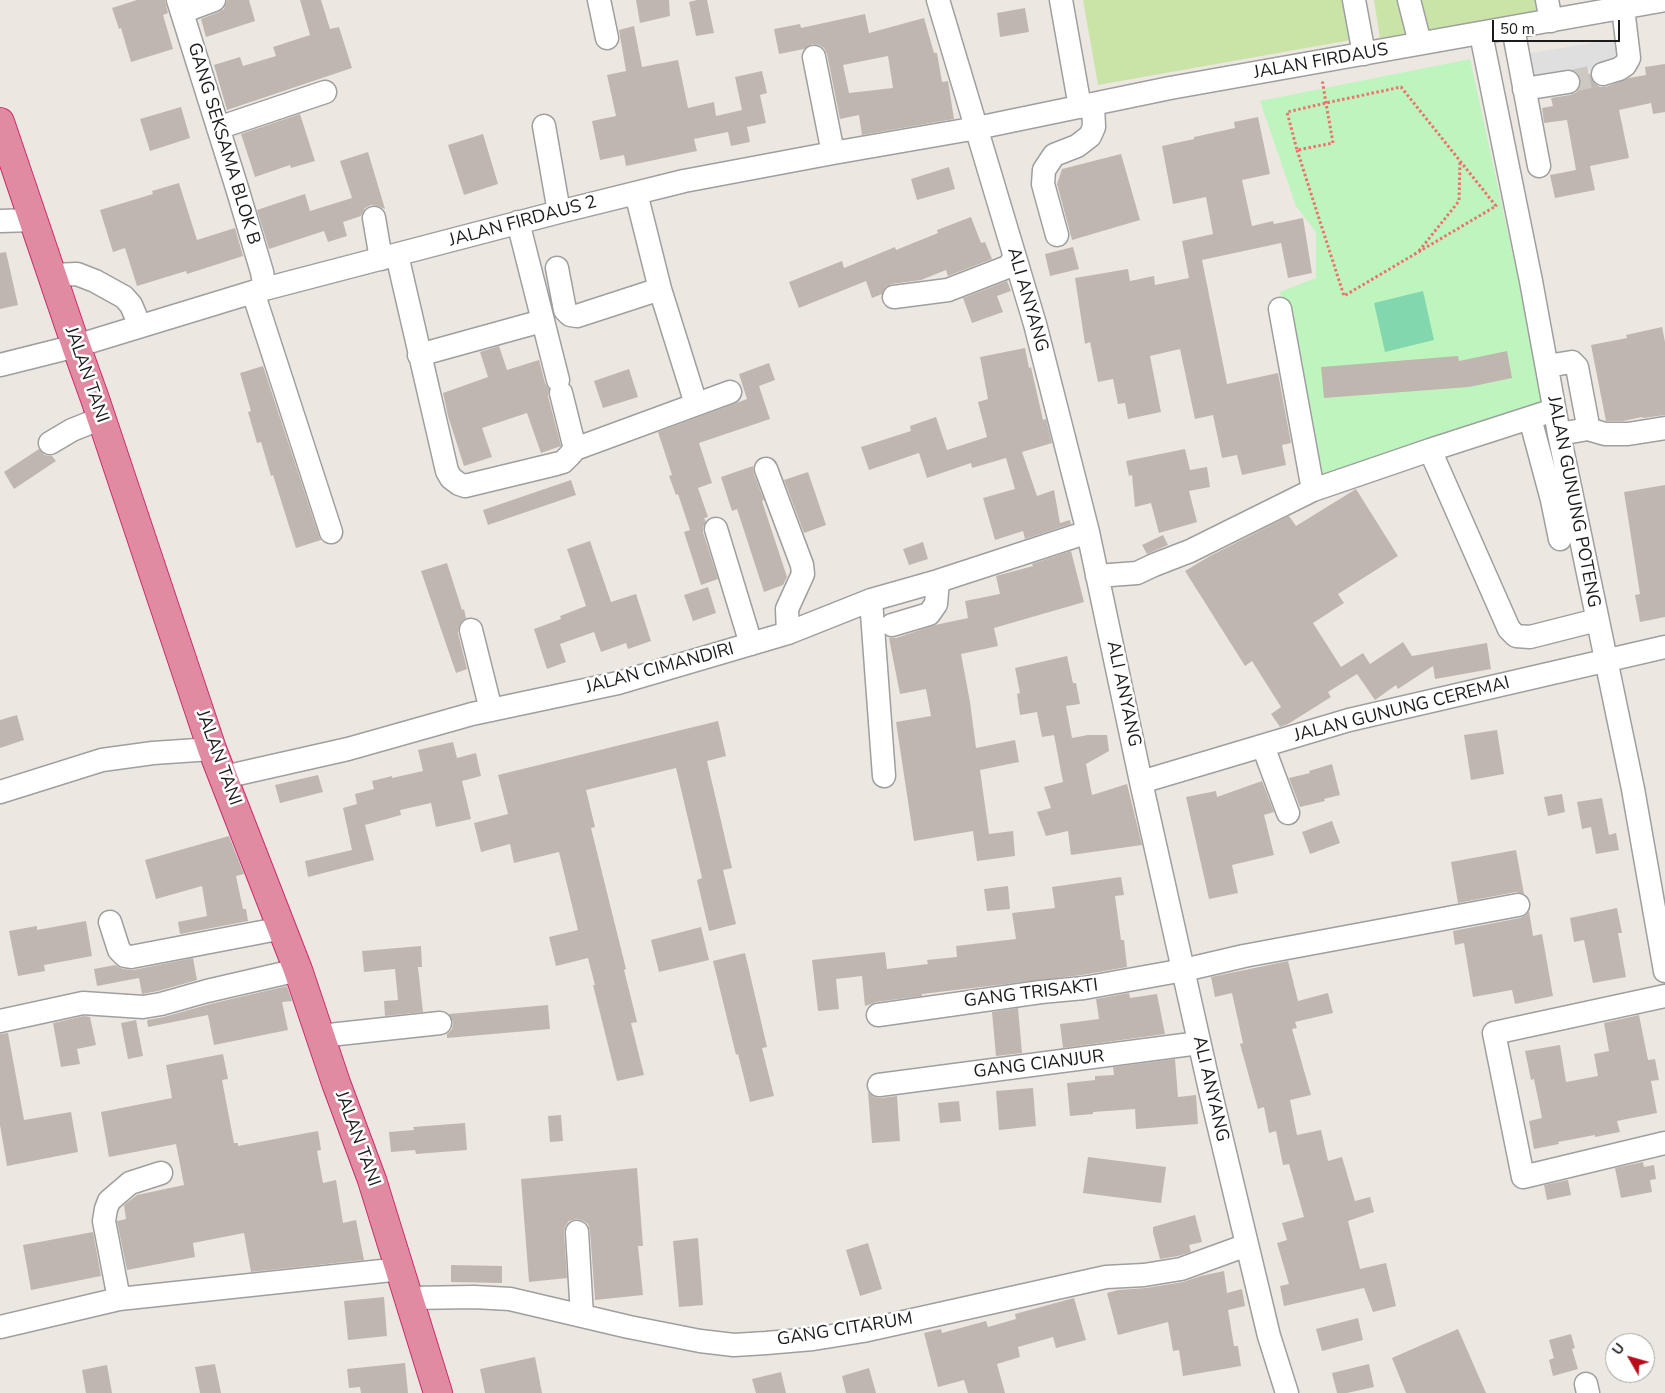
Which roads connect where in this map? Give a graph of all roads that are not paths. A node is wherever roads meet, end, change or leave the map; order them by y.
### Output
1 (214, 0) edge
2 (599, 0) edge
3 (938, 0) edge
4 (1060, 0) edge
5 (1354, 0) edge
6 (1409, 0) edge
7 (1656, 1) edge
8 (180, 6) edge
9 (1623, 8) junction
10 (1549, 10) edge
11 (1513, 28) junction
12 (1481, 34) junction
13 (607, 38) dead end
14 (1420, 43) junction
15 (1364, 54) junction
16 (814, 57) dead end
17 (1603, 74) tunnel mouth
18 (1568, 82) tunnel mouth
19 (1524, 89) junction
20 (325, 92) dead end
21 (1086, 105) junction
22 (0, 122) edge
23 (544, 126) dead end
24 (218, 128) junction
25 (977, 128) junction
26 (833, 153) junction
27 (1539, 166) dead end
28 (636, 193) junction
29 (558, 212) junction
30 (374, 218) dead end
31 (33, 220) junction
32 (0, 221) edge
33 (518, 222) junction
34 (1057, 235) dead end
35 (1014, 256) junction
36 (389, 257) junction
37 (557, 268) dead end
38 (52, 275) junction
39 (660, 289) junction
40 (259, 290) junction
41 (894, 297) dead end
42 (1280, 309) dead end
43 (542, 321) junction
44 (140, 326) junction
45 (76, 346) junction
46 (419, 355) junction
47 (0, 365) edge
48 (1547, 366) junction
49 (730, 392) dead end
50 (696, 404) junction
51 (1554, 410) junction
52 (102, 418) junction
53 (1530, 418) junction
54 (1665, 428) edge
55 (1588, 429) junction
56 (1559, 434) junction
57 (50, 443) dead end
58 (575, 449) junction
59 (1430, 450) junction
60 (766, 469) dead end
61 (1313, 490) junction
62 (1562, 498) junction
63 (716, 529) dead end
64 (331, 532) dead end
65 (1088, 532) junction
66 (1560, 539) dead end
67 (1097, 576) junction
68 (938, 581) junction
69 (872, 600) junction
70 (1597, 620) junction
71 (892, 625) dead end
72 (471, 630) dead end
73 (788, 633) junction
74 (751, 644) junction
75 (1665, 647) edge
76 (1606, 662) junction
77 (491, 710) junction
78 (1263, 746) junction
79 (212, 749) junction
80 (884, 776) dead end
81 (224, 777) junction
82 (1141, 782) junction
83 (0, 792) edge
84 (1288, 813) dead end
85 (1518, 905) dead end
86 (110, 922) dead end
87 (282, 928) junction
88 (298, 970) junction
89 (1184, 970) junction
90 (1665, 971) edge
91 (1665, 996) edge
92 (878, 1015) dead end
93 (0, 1021) edge
94 (440, 1023) dead end
95 (320, 1036) junction
96 (1200, 1043) junction
97 (879, 1085) dead end
98 (1665, 1142) edge
99 (161, 1173) dead end
100 (577, 1232) dead end
101 (1247, 1245) junction
102 (401, 1270) junction
103 (410, 1298) junction
104 (119, 1299) junction
105 (582, 1316) junction
106 (0, 1327) edge
107 (438, 1393) edge
108 (1287, 1393) edge

1 - 8 street
2 - 13 street
3 - 25 street, ALI ANYANG
4 - 21 street
5 - 15 street
6 - 14 street
7 - 9 street, JALAN FIRDAUS
8 - 24 street, GANG SEKSAMA BLOK B
9 - 10 street, JALAN FIRDAUS
9 - 17 street
10 - 11 street, JALAN FIRDAUS
11 - 12 street, JALAN FIRDAUS
11 - 19 street
12 - 14 street, JALAN FIRDAUS
12 - 48 street, JALAN GUNUNG POTENG
14 - 15 street, JALAN FIRDAUS
15 - 21 street, JALAN FIRDAUS
16 - 26 street
18 - 19 street
19 - 27 street
20 - 24 street
21 - 25 street, JALAN FIRDAUS
21 - 34 street
22 - 31 highway, JALAN TANI
23 - 29 street
24 - 40 street, GANG SEKSAMA BLOK B
25 - 26 street, JALAN FIRDAUS 2
25 - 35 street, ALI ANYANG
26 - 28 street, JALAN FIRDAUS 2
28 - 29 street, JALAN FIRDAUS 2
28 - 39 street
29 - 33 street, JALAN FIRDAUS 2
30 - 36 street
31 - 32 street
31 - 38 highway, JALAN TANI
33 - 36 street, JALAN FIRDAUS 2
33 - 43 street
35 - 41 street
35 - 65 street, ALI ANYANG
36 - 40 street, JALAN FIRDAUS 2
36 - 46 street
37 - 39 street
38 - 44 street
38 - 45 highway, JALAN TANI
39 - 50 street
40 - 44 street, JALAN FIRDAUS 2
40 - 64 street, GANG SEKSAMA BLOK B
42 - 61 street
43 - 46 street
43 - 58 street
44 - 45 street, JALAN FIRDAUS 2
45 - 47 street, JALAN FIRDAUS 2
45 - 52 highway, JALAN TANI
46 - 58 street
48 - 51 street, JALAN GUNUNG POTENG
48 - 55 street
49 - 50 street
50 - 58 street
51 - 53 street
51 - 56 street, JALAN GUNUNG POTENG
52 - 57 street
52 - 79 highway, JALAN TANI
53 - 59 street
53 - 62 street
54 - 55 street
55 - 56 street
56 - 62 street, JALAN GUNUNG POTENG
59 - 61 street
59 - 70 street
60 - 73 street
61 - 67 street
62 - 66 street
62 - 70 street, JALAN GUNUNG POTENG
63 - 74 street
65 - 67 street, ALI ANYANG
65 - 68 street, JALAN CIMANDIRI
67 - 82 street, ALI ANYANG
68 - 69 street, JALAN CIMANDIRI
68 - 71 street
69 - 73 street, JALAN CIMANDIRI
69 - 80 street
70 - 76 street, JALAN GUNUNG POTENG
72 - 77 street
73 - 74 street, JALAN CIMANDIRI
74 - 77 street, JALAN CIMANDIRI
75 - 76 street, JALAN GUNUNG CEREMAI
76 - 78 street, JALAN GUNUNG CEREMAI
76 - 90 street, JALAN GUNUNG POTENG
77 - 81 street, JALAN CIMANDIRI
78 - 82 street, JALAN GUNUNG CEREMAI
78 - 84 street
79 - 81 highway, JALAN TANI
79 - 83 street
81 - 87 highway, JALAN TANI
82 - 89 street, ALI ANYANG
85 - 89 street, GANG TRISAKTI
86 - 87 street
87 - 88 highway, JALAN TANI
88 - 93 street
88 - 95 highway, JALAN TANI
89 - 92 street, GANG TRISAKTI
89 - 96 street, ALI ANYANG
91 - 98 street
94 - 95 street
95 - 102 highway, JALAN TANI
96 - 97 street, GANG CIANJUR
96 - 101 street, ALI ANYANG
99 - 104 street
100 - 105 street
101 - 105 street, GANG CITARUM
101 - 108 street, ALI ANYANG
102 - 103 highway, JALAN TANI
102 - 104 street
103 - 105 street, GANG CITARUM
103 - 107 highway, JALAN TANI
104 - 106 street

